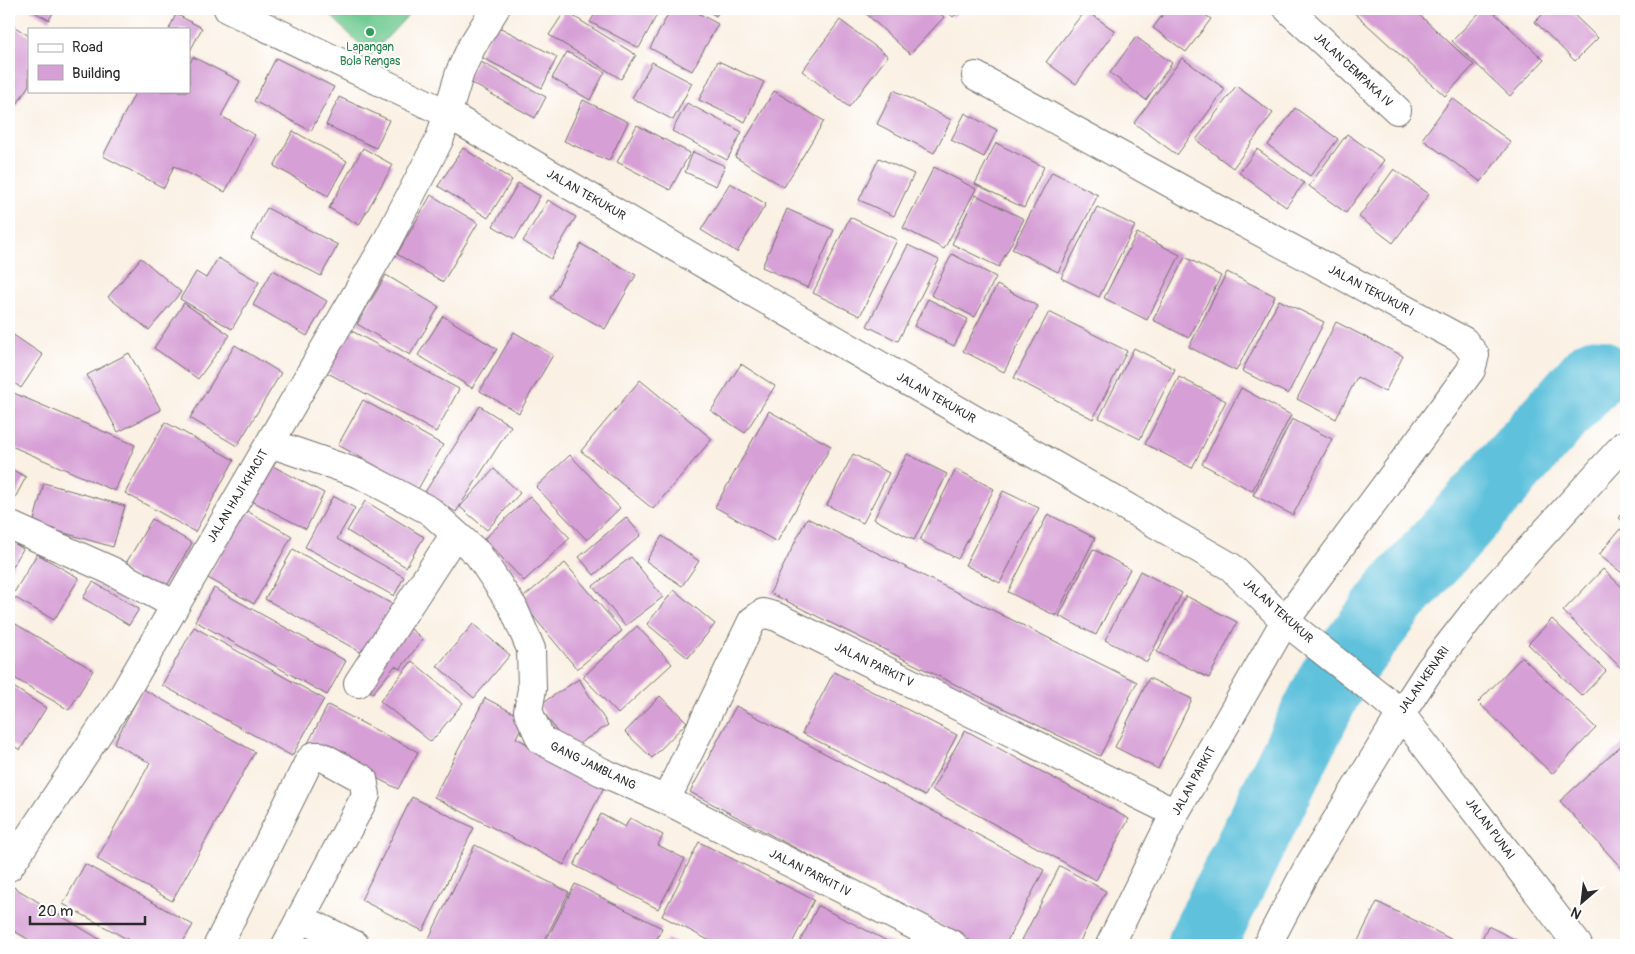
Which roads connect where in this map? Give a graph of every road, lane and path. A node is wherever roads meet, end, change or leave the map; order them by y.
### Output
1 (228, 9) edge
2 (495, 9) edge
3 (1288, 9) edge
4 (976, 76) dead end
5 (1397, 110) dead end
6 (448, 114) junction
7 (270, 443) junction
8 (1624, 445) dead end
9 (9, 526) edge
10 (456, 534) junction
11 (175, 605) junction
12 (1285, 620) junction
13 (358, 684) dead end
14 (1392, 706) junction
15 (666, 800) junction
16 (1175, 813) junction
17 (9, 867) edge
18 (300, 918) junction
19 (218, 945) edge
20 (286, 945) edge
21 (354, 945) edge
22 (954, 945) edge
23 (1110, 945) edge
24 (1267, 945) edge
25 (1578, 945) edge

1 - 6 street, JALAN TEKUKUR
2 - 6 street, JALAN HAJI KHACIT
3 - 5 street, JALAN CEMPAKA IV
4 - 12 street, JALAN TEKUKUR I
6 - 7 street, JALAN HAJI KHACIT
6 - 12 street, JALAN TEKUKUR
7 - 10 street, GANG JAMBLANG
7 - 11 street, JALAN HAJI KHACIT
8 - 14 street, JALAN KENARI
9 - 11 street
10 - 13 street
10 - 15 street, GANG JAMBLANG
11 - 17 street, JALAN HAJI KHACIT
12 - 14 street, JALAN TEKUKUR
12 - 16 street, JALAN PARKIT
14 - 24 street, JALAN KENARI
14 - 25 street, JALAN PUNAI
15 - 16 street, JALAN PARKIT V
15 - 22 street, JALAN PARKIT IV
16 - 23 street, JALAN PARKIT
18 - 19 street
18 - 20 street
18 - 21 street

